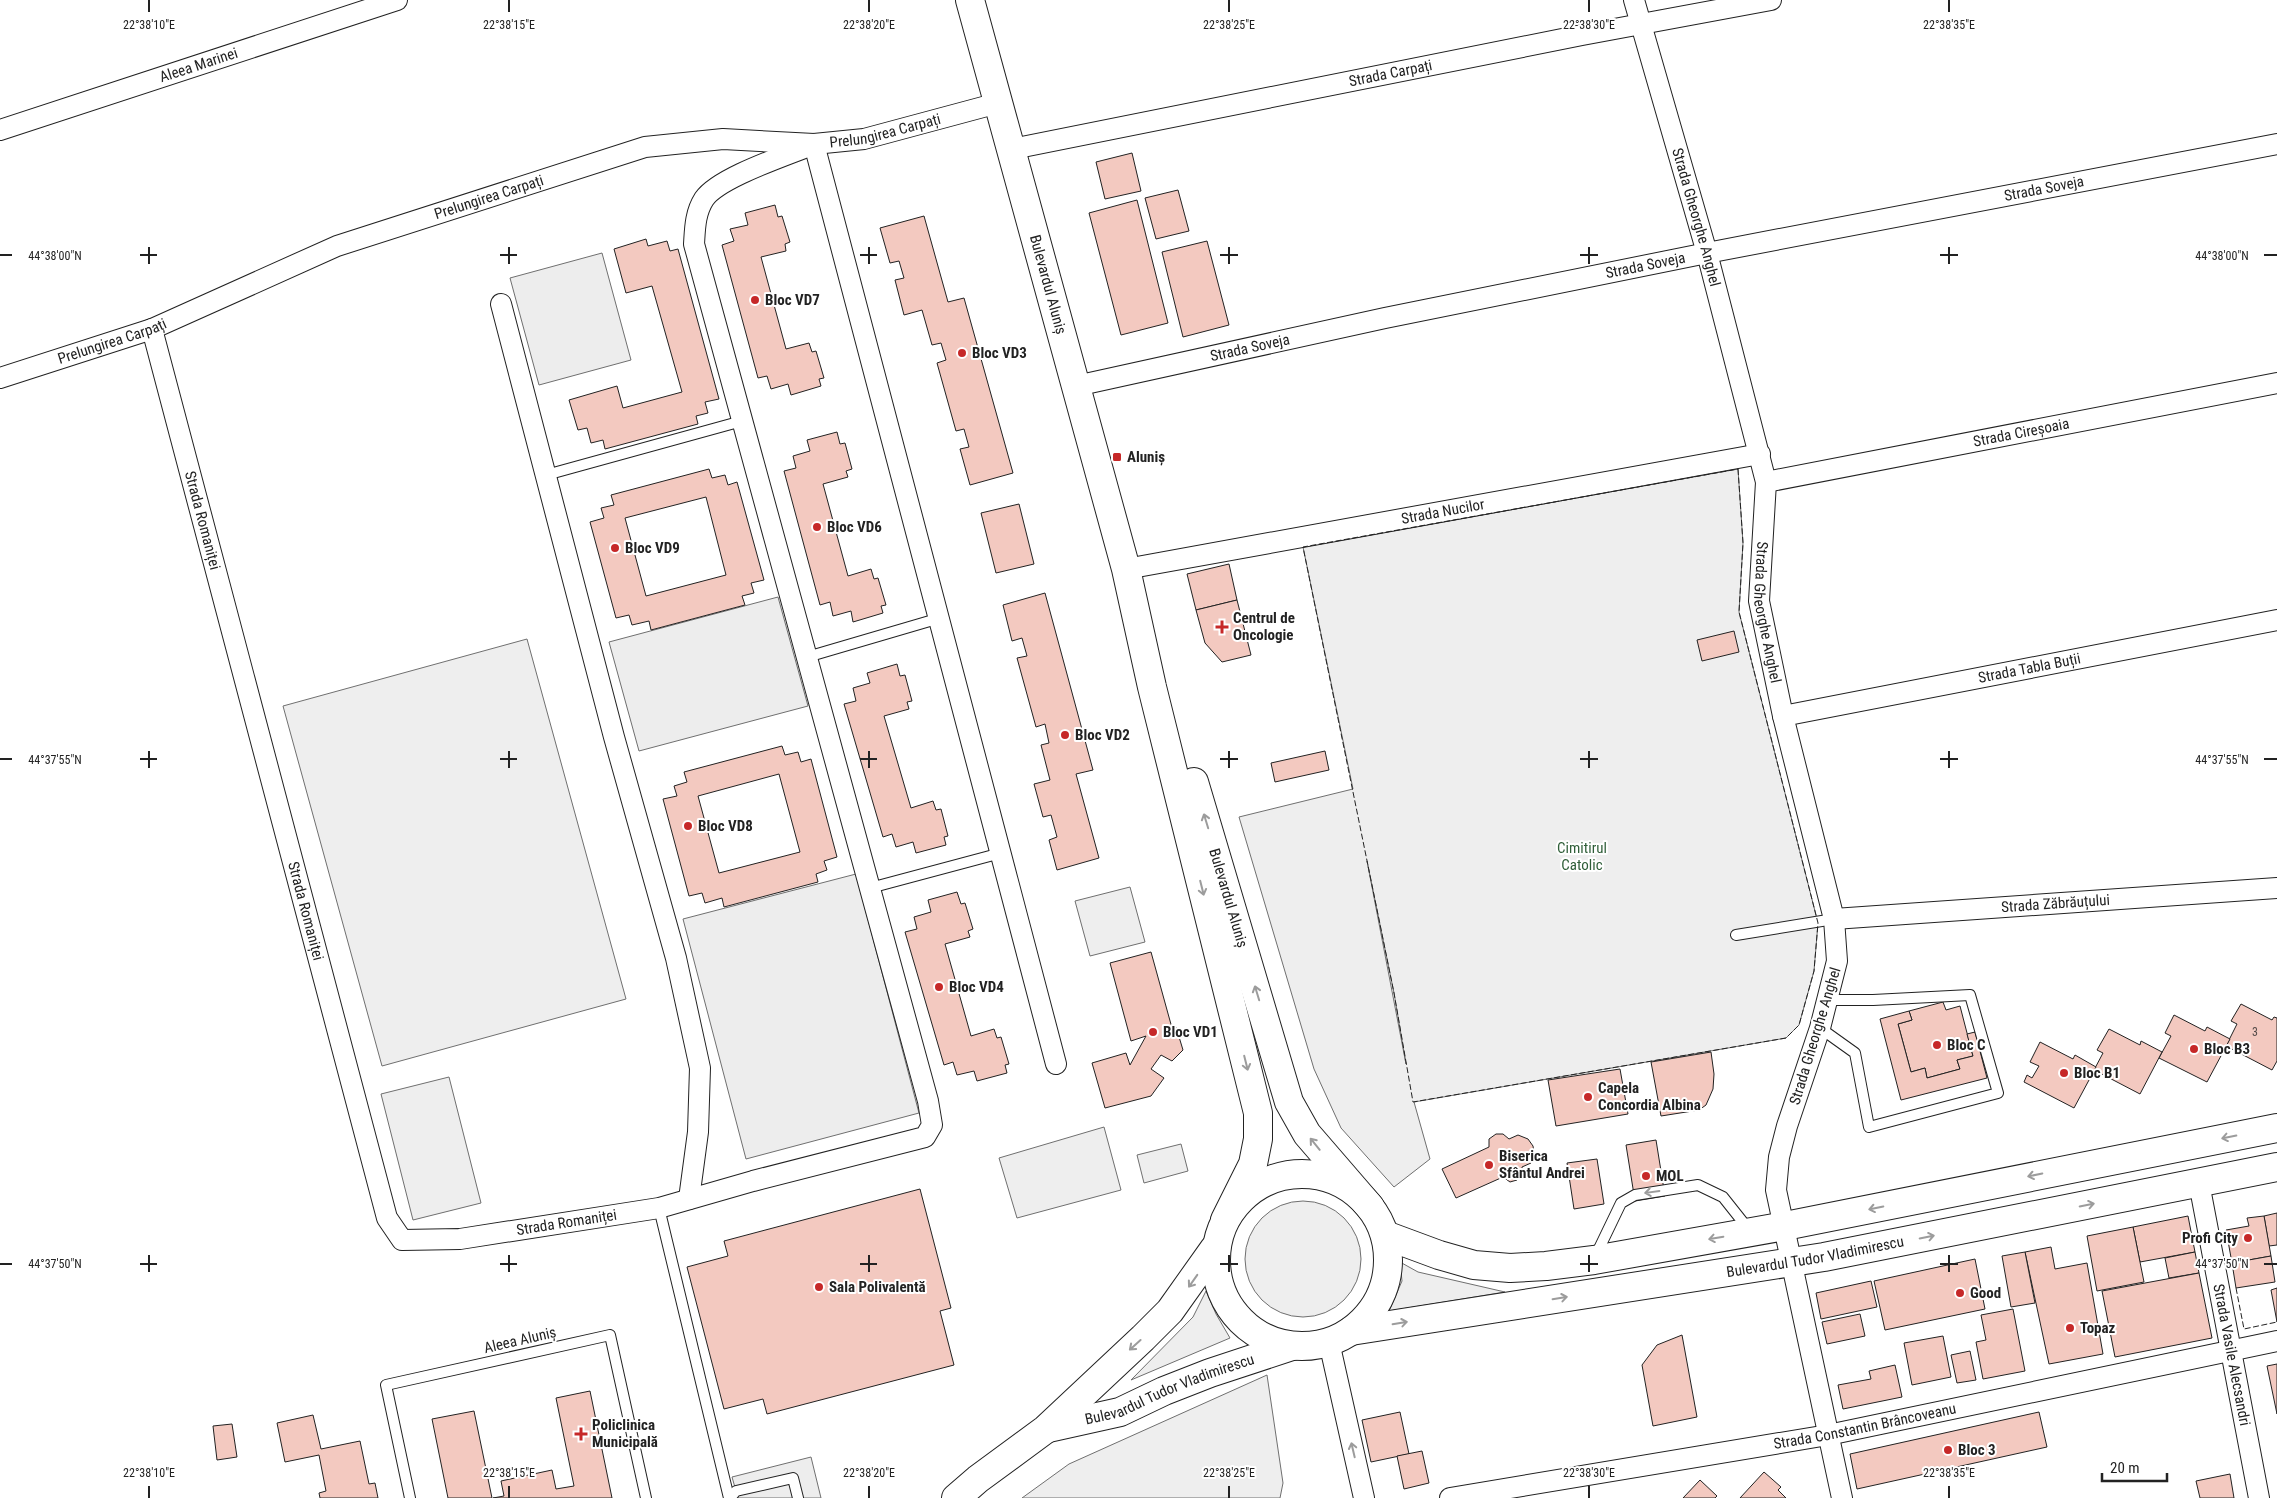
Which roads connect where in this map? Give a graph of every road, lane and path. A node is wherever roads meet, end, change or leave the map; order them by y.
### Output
1 (397, 0) edge
2 (970, 0) edge
3 (1634, 0) edge
4 (1771, 0) edge
5 (1641, 24) junction
6 (998, 103) junction
7 (0, 130) edge
8 (814, 144) junction
9 (2277, 144) edge
10 (1012, 150) junction
11 (1707, 252) junction
12 (501, 304) dead end
13 (152, 329) junction
14 (0, 378) edge
15 (2277, 383) edge
16 (1076, 386) junction
17 (742, 421) junction
18 (1760, 454) junction
19 (546, 475) junction
20 (1766, 482) junction
21 (1126, 569) junction
22 (940, 618) junction
23 (2277, 620) edge
24 (807, 657) junction
25 (1783, 716) junction
26 (1001, 853) junction
27 (870, 888) junction
28 (2277, 888) edge
29 (1834, 919) junction
30 (1736, 935) dead end
31 (1827, 1000) junction
32 (1820, 1028) junction
33 (1056, 1064) dead end
34 (2277, 1128) edge
35 (2277, 1167) edge
36 (2199, 1183) junction
37 (689, 1199) junction
38 (1370, 1206) junction
39 (659, 1208) junction
40 (1225, 1220) junction
41 (1785, 1226) junction
42 (1750, 1232) junction
43 (1385, 1235) junction
44 (1214, 1249) junction
45 (1594, 1260) junction
46 (1793, 1262) junction
47 (1340, 1337) junction
48 (2277, 1341) edge
49 (1292, 1346) junction
50 (2231, 1351) junction
51 (1046, 1429) junction
52 (1828, 1435) junction
53 (410, 1498) edge
54 (646, 1498) edge
55 (729, 1498) edge
56 (798, 1498) edge
57 (956, 1498) edge
58 (1364, 1498) edge
59 (1450, 1498) edge
60 (1842, 1498) edge
61 (2258, 1498) edge

1 - 7 street, Aleea Marinei
2 - 6 main road, Bulevardul Aluniș
3 - 5 street, Strada Gheorghe Anghel
4 - 5 street, Strada Carpați
5 - 10 street, Strada Carpați
5 - 11 street, Strada Gheorghe Anghel
6 - 8 street, Prelungirea Carpați
6 - 10 main road, Bulevardul Aluniș
8 - 13 street, Prelungirea Carpați
8 - 17 street
8 - 22 street
9 - 11 street, Strada Soveja
10 - 16 main road, Bulevardul Aluniș
11 - 16 street, Strada Soveja
11 - 18 street, Strada Gheorghe Anghel
12 - 19 street
13 - 14 street, Prelungirea Carpați
13 - 39 street, Strada Romaniței
15 - 20 street, Strada Cireșoaia
16 - 21 main road, Bulevardul Aluniș
17 - 19 lane
17 - 24 street
18 - 20 street, Strada Gheorghe Anghel
18 - 21 street, Strada Nucilor
19 - 37 street
20 - 25 street, Strada Gheorghe Anghel
38 -> 21 main road, Bulevardul Aluniș
21 -> 40 main road, Bulevardul Aluniș
22 - 24 lane
22 - 26 street
23 - 25 street, Strada Tabla Buții
24 - 27 street
25 - 29 street, Strada Gheorghe Anghel
26 - 27 lane
26 - 33 street
27 - 37 street
28 - 29 street, Strada Zăbrăuțului
29 - 30 lane
29 - 31 street, Strada Gheorghe Anghel
31 - 32 street, Strada Gheorghe Anghel
31 - 32 lane
32 - 41 street, Strada Gheorghe Anghel
34 -> 41 main road
35 - 36 main road, Bulevardul Tudor Vladimirescu
46 -> 36 main road, Bulevardul Tudor Vladimirescu
36 - 50 street, Strada Vasile Alecsandri
37 - 39 street
38 - 40 main road
38 - 43 main road
39 - 55 lane
40 - 44 main road
41 - 42 main road
41 - 46 street, Strada Gheorghe Anghel
42 -> 45 main road
42 -> 45 lane
43 - 45 main road
43 - 47 main road
44 - 49 main road
44 -> 51 main road, Bulevardul Tudor Vladimirescu
47 -> 46 main road, Bulevardul Tudor Vladimirescu
46 - 52 street, Strada Gheorghe Anghel
47 - 49 main road
58 -> 47 street
48 - 50 street, Strada Constantin Brâncoveanu
49 - 51 main road, Bulevardul Tudor Vladimirescu
50 - 52 street, Strada Constantin Brâncoveanu
50 - 61 street, Strada Vasile Alecsandri
51 - 57 main road, Bulevardul Tudor Vladimirescu
52 - 59 street, Strada Constantin Brâncoveanu
52 - 60 street, Strada Gheorghe Anghel
53 - 54 lane, Aleea Aluniș
55 - 56 lane

